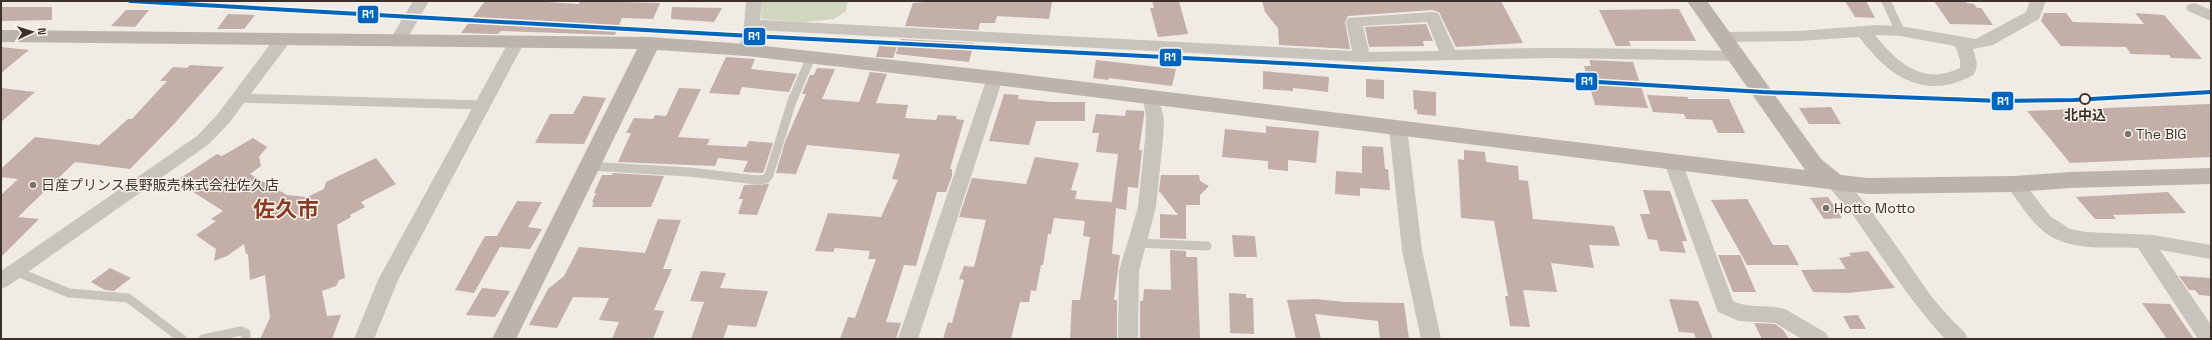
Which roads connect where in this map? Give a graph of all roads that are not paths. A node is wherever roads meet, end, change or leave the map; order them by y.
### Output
1 (421, 1) edge
2 (754, 1) edge
3 (1697, 1) edge
4 (1886, 1) edge
5 (2038, 1) edge
6 (2194, 8) dead end
7 (2211, 16) edge
8 (752, 24) junction
9 (1863, 31) junction
10 (1900, 31) junction
11 (1, 36) edge
12 (282, 38) junction
13 (1724, 38) junction
14 (398, 40) junction
15 (516, 41) junction
16 (1962, 41) junction
17 (650, 42) junction
18 (746, 50) junction
19 (1449, 54) junction
20 (1737, 56) junction
21 (811, 57) junction
22 (1362, 57) junction
23 (995, 78) junction
24 (1151, 97) junction
25 (240, 98) junction
26 (483, 105) junction
27 (1398, 128) junction
28 (1672, 162) junction
29 (588, 166) junction
30 (2211, 176) edge
31 (1835, 182) junction
32 (2015, 184) junction
33 (2144, 241) junction
34 (1136, 243) junction
35 (1207, 246) dead end
36 (2211, 252) edge
37 (8, 276) edge
38 (182, 339) edge
39 (203, 339) edge
40 (246, 339) edge
41 (364, 339) edge
42 (504, 339) edge
43 (908, 339) edge
44 (1128, 339) edge
45 (1431, 339) edge
46 (1819, 339) edge
47 (1958, 339) edge
48 (2208, 339) edge

1 - 14 street
2 - 8 street
3 - 13 street
4 - 10 lane
5 - 16 street
6 - 7 street
8 - 18 street
8 - 22 street
9 - 10 street
9 - 13 street
9 - 16 street
10 - 16 street
11 - 12 street
12 - 14 street
12 - 25 street
13 - 20 street
14 - 15 street
15 - 17 street
15 - 26 street
17 - 18 street
17 - 29 street
18 - 21 street
19 - 20 street
19 - 22 street
19 - 22 street
20 - 31 street
21 - 23 street
21 - 29 lane
23 - 24 street
23 - 43 street
24 - 27 street
24 - 34 street
25 - 26 lane
25 - 37 street
26 - 41 street
27 - 28 street
27 - 45 street
28 - 31 street
28 - 46 street
29 - 42 street
30 - 32 street
31 - 32 street
31 - 47 street
32 - 33 street
33 - 36 street
33 - 48 street
34 - 35 lane
34 - 44 street
37 - 38 lane
39 - 40 lane

